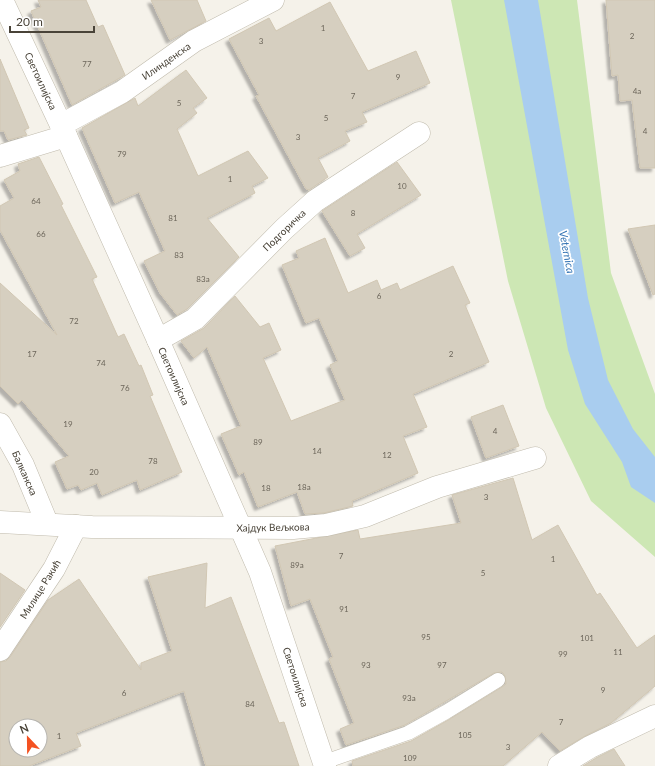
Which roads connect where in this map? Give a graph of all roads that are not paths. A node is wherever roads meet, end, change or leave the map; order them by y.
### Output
1 (2, 0) edge
2 (273, 0) edge
3 (64, 131) junction
4 (419, 134) dead end
5 (0, 156) edge
6 (158, 340) junction
7 (0, 424) edge
8 (535, 458) dead end
9 (0, 522) edge
10 (46, 524) junction
11 (76, 526) junction
12 (241, 528) junction
13 (0, 650) edge
14 (498, 680) dead end
15 (655, 716) edge
16 (324, 764) edge
17 (559, 766) edge

1 - 3 street, Светоилијска
2 - 3 street, Илинденска
3 - 5 street, Илинденска
3 - 6 street, Светоилијска
4 - 6 street, Подгоричка
6 - 12 street, Светоилијска
7 - 10 street, Балканска
8 - 12 street, Хајдук Вељкова
9 - 10 street, Хајдук Вељкова
10 - 11 street, Хајдук Вељкова
11 - 12 street, Хајдук Вељкова
11 - 13 street, Милице Ракић
12 - 16 street, Светоилијска
14 - 16 lane, Светоилијска
15 - 17 street

